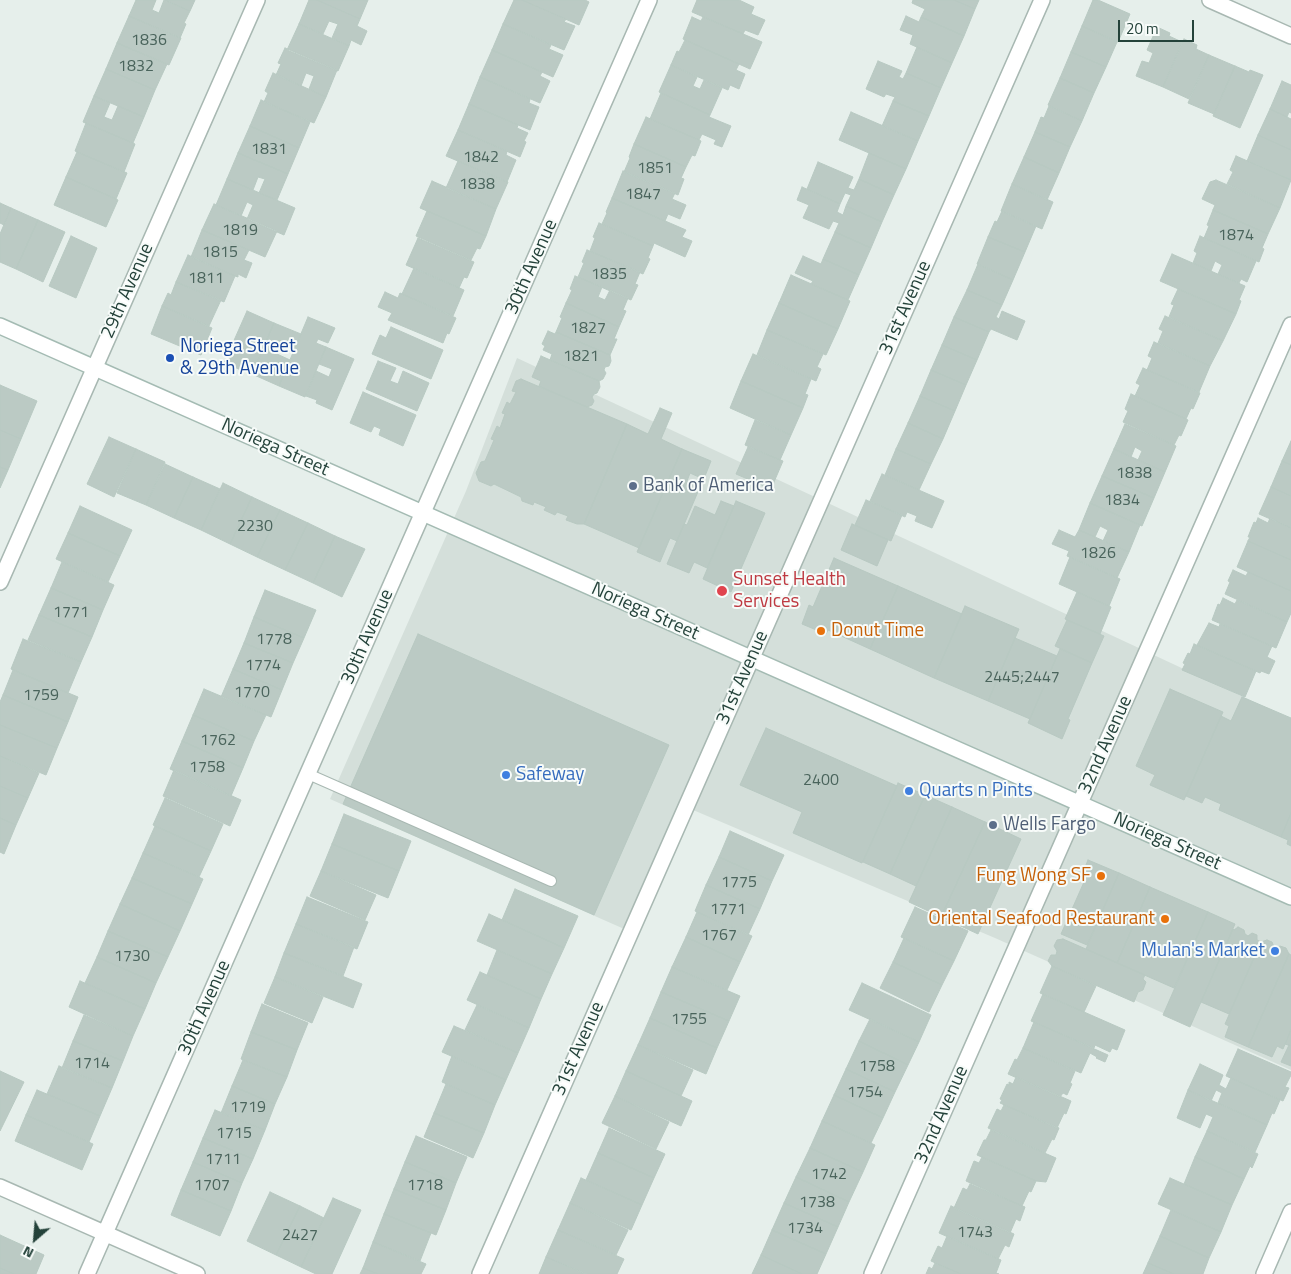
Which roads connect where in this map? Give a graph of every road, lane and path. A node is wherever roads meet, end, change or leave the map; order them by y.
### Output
1 (257, 0) edge
2 (649, 0) edge
3 (1042, 0) edge
4 (1210, 0) edge
5 (1291, 36) edge
6 (1291, 325) edge
7 (0, 326) edge
8 (94, 368) junction
9 (423, 513) junction
10 (0, 582) edge
11 (751, 658) junction
12 (308, 774) junction
13 (1080, 803) junction
14 (551, 881) dead end
15 (1291, 897) edge
16 (0, 1187) edge
17 (1291, 1212) edge
18 (105, 1234) junction
19 (87, 1274) edge
20 (196, 1274) edge
21 (480, 1274) edge
22 (872, 1274) edge
23 (1264, 1274) edge

1 - 8 street, 29th Avenue
2 - 9 street, 30th Avenue
3 - 11 street, 31st Avenue
4 - 5 street
6 - 13 street, 32nd Avenue
7 - 8 street, Noriega Street
8 - 9 street, Noriega Street
8 - 10 street, 29th Avenue
9 - 11 street, Noriega Street
9 - 12 street, 30th Avenue
11 - 13 street, Noriega Street
11 - 21 street, 31st Avenue
12 - 14 lane
12 - 18 street, 30th Avenue
13 - 15 street, Noriega Street
13 - 22 street, 32nd Avenue
16 - 18 street
17 - 23 street
18 - 19 street, 30th Avenue
18 - 20 street

